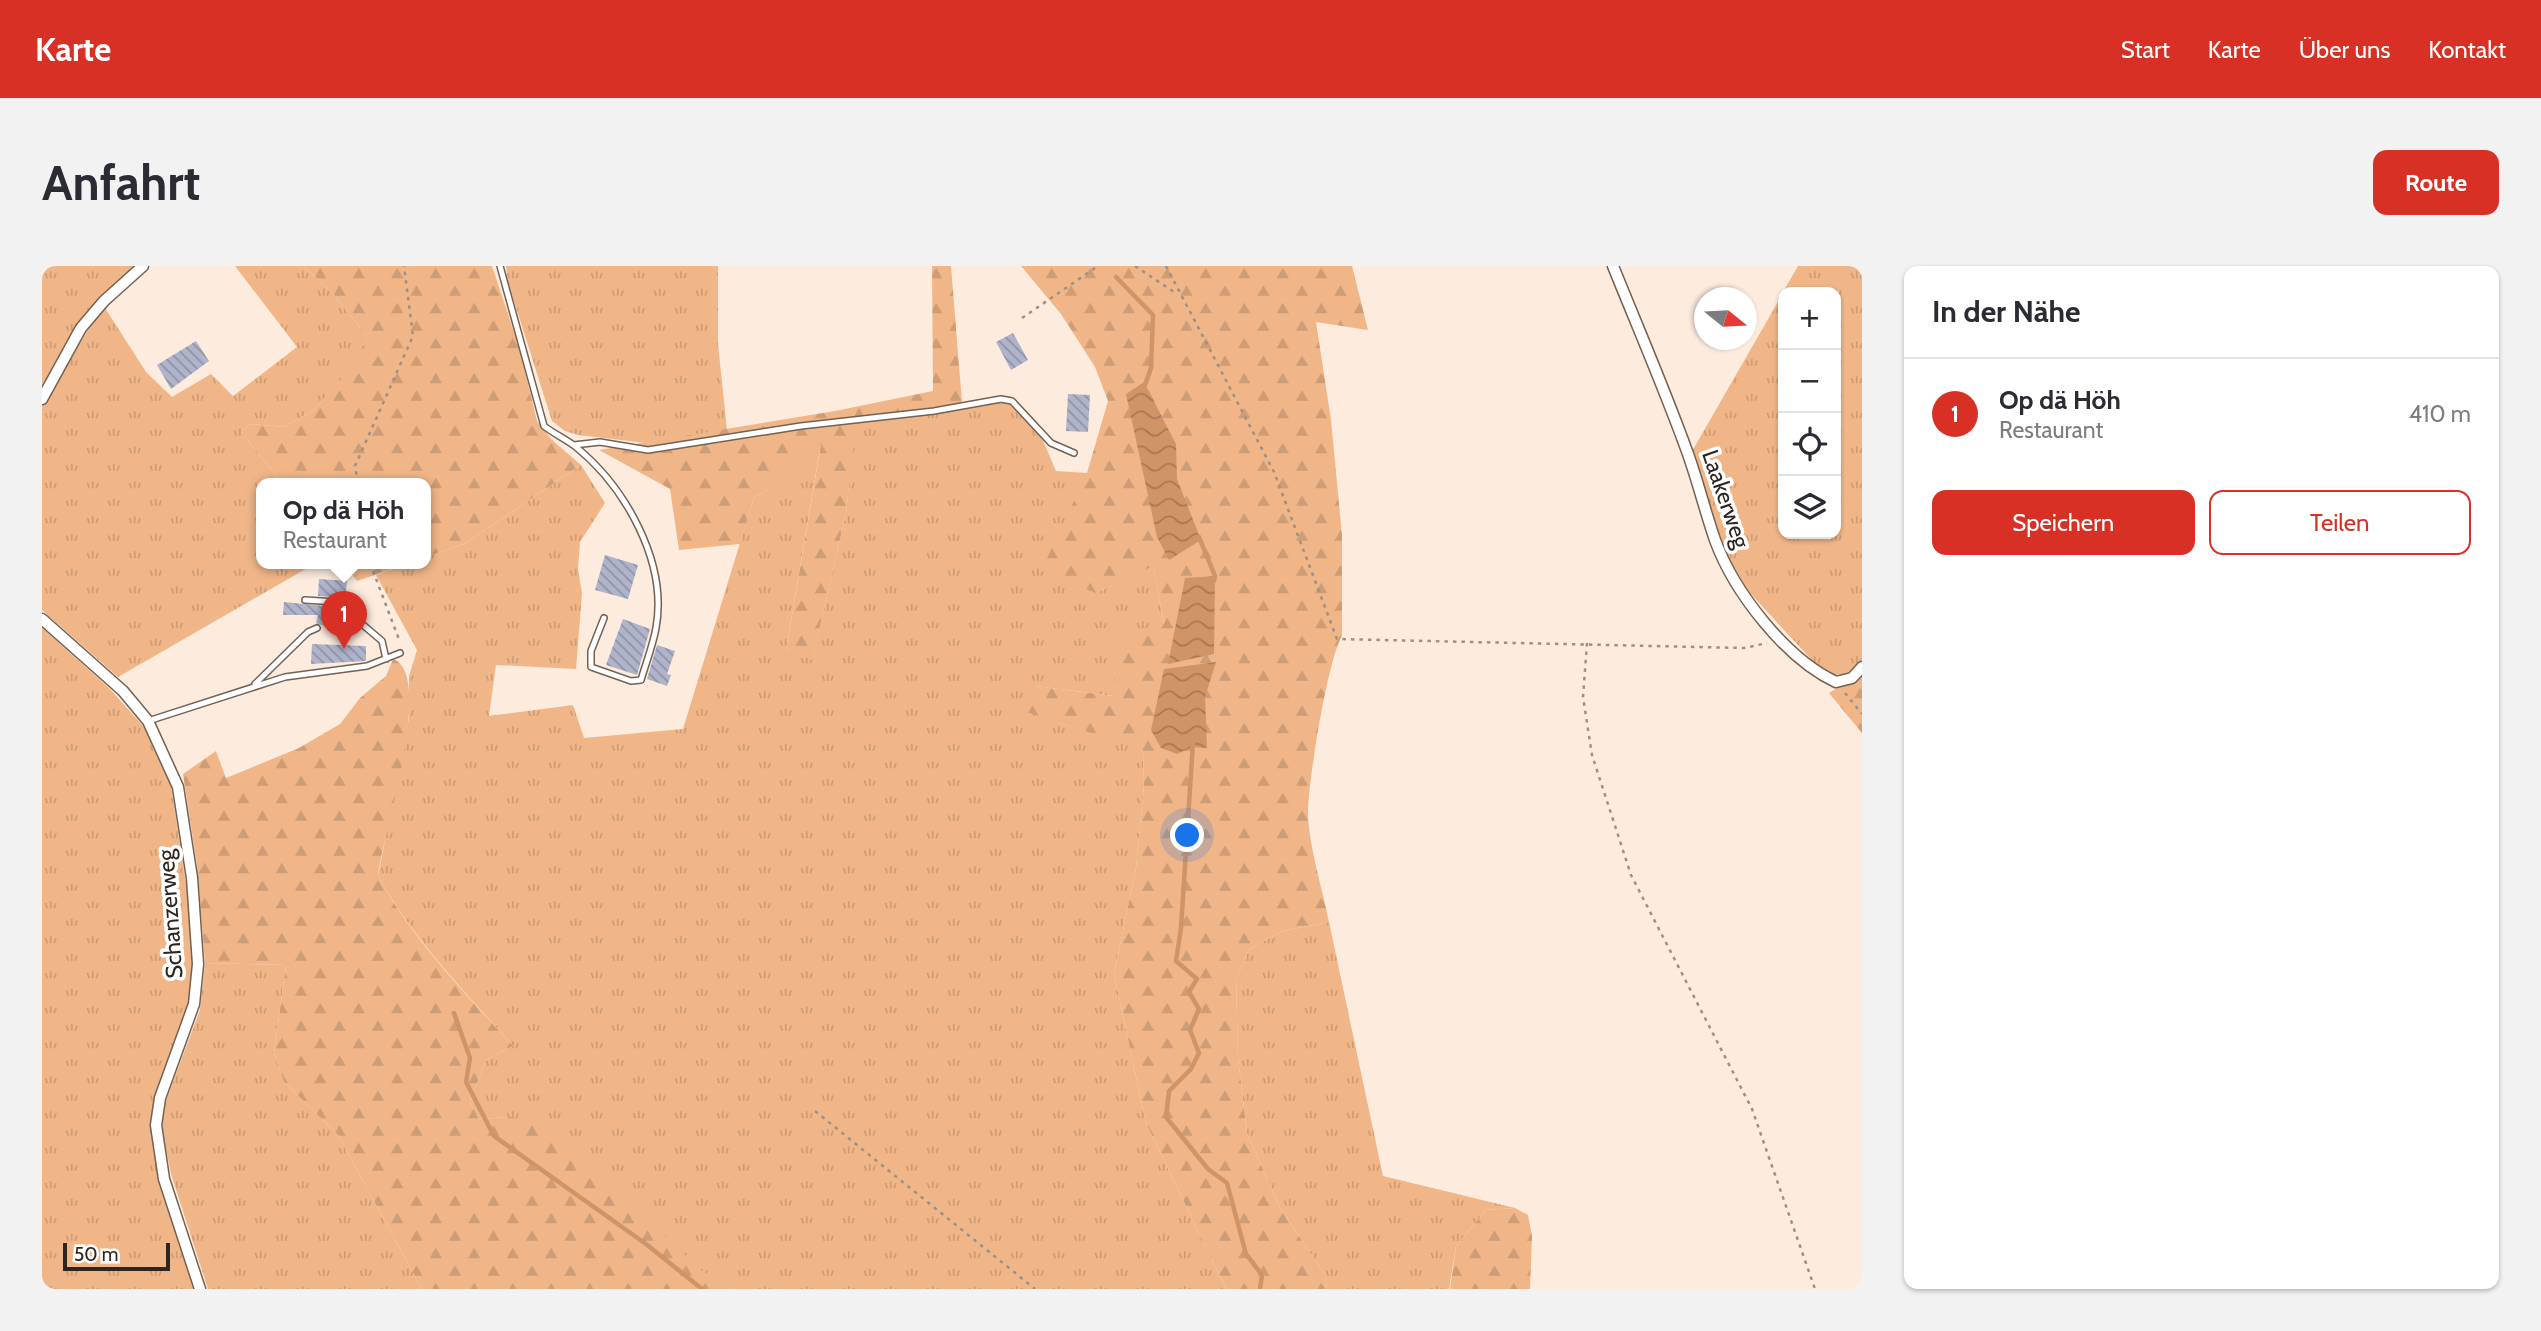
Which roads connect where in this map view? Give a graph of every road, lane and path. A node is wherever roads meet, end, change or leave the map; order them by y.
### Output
1 (143, 266) edge
2 (404, 266) edge
3 (500, 266) edge
4 (1098, 266) edge
5 (1135, 266) edge
6 (1166, 266) edge
7 (1614, 266) edge
8 (1180, 296) junction
9 (1022, 318) dead end
10 (42, 399) edge
11 (575, 445) junction
12 (1074, 453) dead end
13 (357, 478) edge
14 (372, 569) edge
15 (305, 600) dead end
16 (604, 618) dead end
17 (42, 619) edge
18 (317, 628) dead end
19 (1780, 639) junction
20 (1587, 643) junction
21 (400, 653) joint
22 (386, 659) junction
23 (1862, 667) edge
24 (1836, 682) junction
25 (253, 686) junction
26 (1862, 714) edge
27 (148, 721) junction
28 (815, 1111) dead end
29 (200, 1289) edge
30 (1035, 1289) edge
31 (1815, 1289) edge

1 - 10 street
2 - 13 path
3 - 11 lane
4 - 9 path
5 - 8 path
6 - 8 path
7 - 19 street, Laakerweg
8 - 20 path
11 - 12 lane
11 - 16 lane
14 - 21 path
15 - 22 lane
17 - 27 street, Schanzerweg
18 - 25 lane
19 - 20 path
19 - 24 street, Laakerweg
20 - 31 path
21 - 22 lane
22 - 25 lane
23 - 24 street
24 - 26 path
25 - 27 lane
27 - 29 street, Schanzerweg
28 - 30 path

